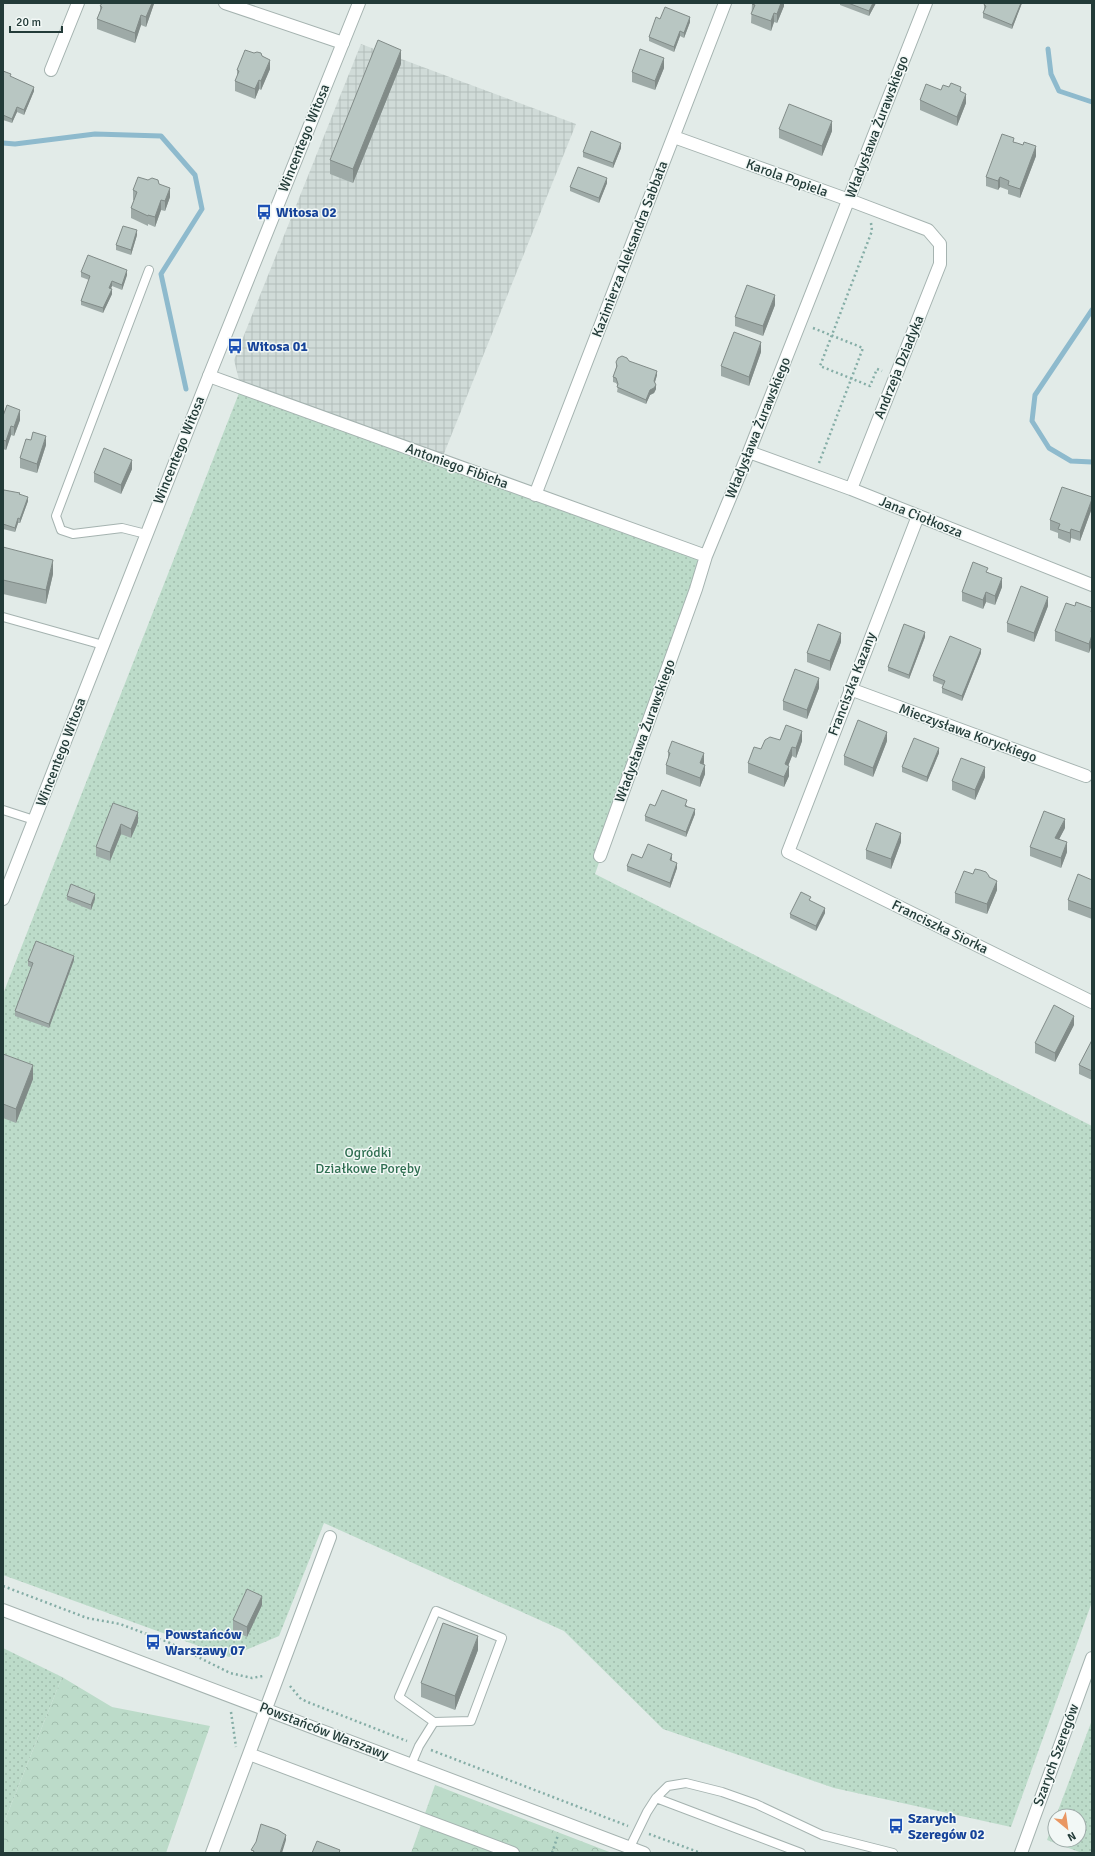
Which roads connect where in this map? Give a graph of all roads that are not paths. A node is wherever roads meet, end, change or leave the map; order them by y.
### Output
1 (78, 3) edge
2 (225, 3) edge
3 (359, 3) edge
4 (725, 3) edge
5 (926, 3) edge
6 (343, 43) junction
7 (51, 70) dead end
8 (674, 137) junction
9 (849, 200) junction
10 (940, 244) joint
11 (149, 270) dead end
12 (208, 376) junction
13 (749, 452) junction
14 (852, 489) junction
15 (535, 495) junction
16 (918, 516) junction
17 (146, 534) junction
18 (706, 556) junction
19 (1092, 585) edge
20 (3, 617) edge
21 (103, 645) junction
22 (850, 689) junction
23 (1086, 776) dead end
24 (3, 810) edge
25 (34, 820) junction
26 (788, 852) joint
27 (600, 856) dead end
28 (3, 899) edge
29 (1092, 1002) edge
30 (330, 1537) dead end
31 (3, 1610) edge
32 (1092, 1658) edge
33 (265, 1709) junction
34 (434, 1722) junction
35 (247, 1756) junction
36 (412, 1765) junction
37 (656, 1798) junction
38 (630, 1847) junction
39 (212, 1853) edge
40 (514, 1853) edge
41 (644, 1853) edge
42 (801, 1853) edge
43 (893, 1853) edge
44 (1021, 1853) edge

1 - 7 street
2 - 6 street
3 - 6 street, Wincentego Witosa
4 - 8 street, Kazimierza Aleksandra Sabbata
5 - 9 street, Władysława Żurawskiego
6 - 12 street, Wincentego Witosa
8 - 9 street, Karola Popiela
8 - 15 street, Kazimierza Aleksandra Sabbata
9 - 10 street, Karola Popiela
9 - 13 street, Władysława Żurawskiego
10 - 14 street, Andrzeja Dziadyka
11 - 17 lane
12 - 15 street, Antoniego Fibicha
12 - 17 street, Wincentego Witosa
13 - 14 street, Jana Ciołkosza
13 - 18 street, Władysława Żurawskiego
14 - 16 street, Jana Ciołkosza
15 - 18 street, Antoniego Fibicha
16 - 19 street, Jana Ciołkosza
16 - 22 street, Franciszka Kazany
17 - 21 street, Wincentego Witosa
18 - 27 street, Władysława Żurawskiego
20 - 21 lane
21 - 25 street, Wincentego Witosa
22 - 23 street, Mieczysława Koryckiego
22 - 26 street, Franciszka Kazany
24 - 25 lane
25 - 28 street, Wincentego Witosa
26 - 29 street, Franciszka Siorka
30 - 33 street
31 - 33 street, Powstańców Warszawy
32 - 44 street, Szarych Szeregów
33 - 35 street
33 - 36 street, Powstańców Warszawy
34 - 34 lane
34 - 36 lane
35 - 39 street
35 - 40 street
36 - 38 street, Powstańców Warszawy
37 - 38 lane
37 - 42 lane
37 - 43 lane
38 - 41 street, Powstańców Warszawy

